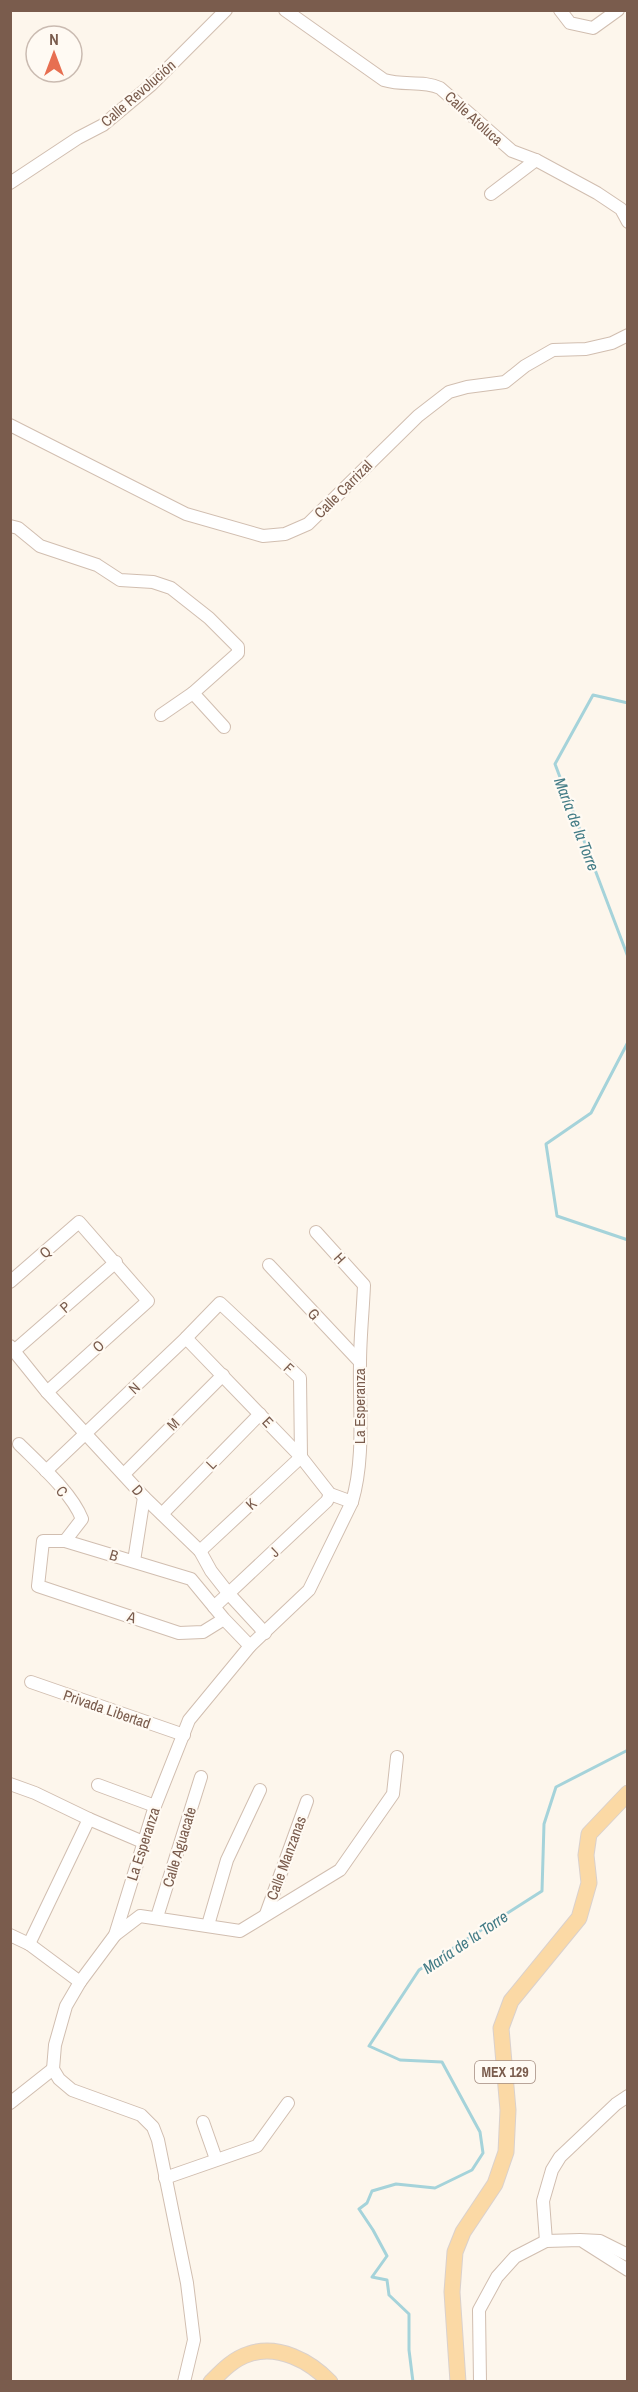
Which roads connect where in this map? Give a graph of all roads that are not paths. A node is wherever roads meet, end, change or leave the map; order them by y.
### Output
1 (226, 10) edge
2 (285, 10) edge
3 (560, 10) edge
4 (618, 10) edge
5 (536, 160) junction
6 (10, 183) edge
7 (491, 194) dead end
8 (627, 222) edge
9 (627, 335) edge
10 (10, 425) edge
11 (10, 526) edge
12 (193, 693) junction
13 (161, 715) dead end
14 (224, 727) dead end
15 (316, 1232) dead end
16 (116, 1262) junction
17 (269, 1265) dead end
18 (10, 1282) edge
19 (364, 1285) joint
20 (220, 1303) joint
21 (186, 1338) junction
22 (12, 1349) edge
23 (360, 1362) junction
24 (223, 1375) junction
25 (47, 1392) junction
26 (260, 1414) junction
27 (87, 1433) junction
28 (20, 1444) dead end
29 (301, 1457) junction
30 (46, 1471) junction
31 (124, 1474) junction
32 (330, 1494) junction
33 (144, 1497) junction
34 (352, 1502) junction
35 (162, 1514) junction
36 (65, 1541) junction
37 (200, 1551) junction
38 (134, 1561) junction
39 (229, 1594) junction
40 (214, 1607) junction
41 (224, 1619) junction
42 (265, 1633) junction
43 (250, 1646) junction
44 (31, 1682) dead end
45 (184, 1735) junction
46 (397, 1757) dead end
47 (201, 1777) dead end
48 (10, 1784) edge
49 (98, 1785) dead end
50 (260, 1790) dead end
51 (627, 1793) edge
52 (307, 1801) dead end
53 (155, 1806) junction
54 (88, 1819) junction
55 (143, 1842) junction
56 (266, 1914) junction
57 (157, 1917) junction
58 (208, 1925) junction
59 (10, 1935) edge
60 (115, 1935) junction
61 (29, 1944) junction
62 (80, 1982) junction
63 (53, 2069) junction
64 (627, 2096) edge
65 (10, 2103) edge
66 (288, 2103) dead end
67 (203, 2122) dead end
68 (216, 2159) junction
69 (165, 2178) junction
70 (580, 2240) junction
71 (546, 2241) junction
72 (627, 2255) edge
73 (627, 2270) edge
74 (184, 2382) edge
75 (211, 2382) edge
76 (330, 2382) edge
77 (458, 2382) edge
78 (480, 2382) edge

1 - 6 street, Calle Revolución
2 - 5 street, Calle Atoluca
3 - 4 street
5 - 7 street
5 - 8 street, Calle Atoluca
9 - 10 street, Calle Carrizal
11 - 12 street
12 - 13 street
12 - 14 street
15 - 19 street, H
16 - 18 street, Q
16 - 22 street, P
16 - 25 street, O
17 - 23 street, G
19 - 23 street, La Esperanza
20 - 21 street, N
20 - 29 street, F
21 - 24 street, E
21 - 27 street, N
22 - 25 street, D
23 - 34 street, La Esperanza
24 - 26 street, E
24 - 31 street, M
25 - 27 street, D
26 - 29 street, E
26 - 35 street, L
27 - 30 street, N
27 - 31 street, D
28 - 30 street, C
29 - 32 street, E
29 - 37 street, K
30 - 36 street, C
31 - 33 street, D
32 - 34 street
32 - 39 street, J
33 - 35 street, D
33 - 38 street
34 - 42 street, La Esperanza
35 - 37 street, D
36 - 38 street, B
36 - 41 street, A
37 - 39 street, D
38 - 40 street, B
39 - 40 street, J
39 - 42 street, D
40 - 41 street
41 - 43 street
42 - 43 street, La Esperanza
43 - 45 street, La Esperanza
44 - 45 street, Privada Libertad
45 - 53 street, La Esperanza
46 - 56 street
47 - 57 street, Calle Aguacate
48 - 54 street
49 - 53 street
50 - 58 street
51 - 77 main road, MEX 129
52 - 56 street, Calle Manzanas
53 - 55 street, La Esperanza
54 - 55 street
54 - 61 street
55 - 60 street, La Esperanza
56 - 58 street
57 - 58 street
57 - 60 street
59 - 61 street
60 - 62 street, La Esperanza
61 - 62 street
62 - 63 street, La Esperanza
63 - 65 street
63 - 69 street
64 - 71 street
66 - 68 street
67 - 68 street
68 - 69 street
69 - 74 street
70 - 71 street
70 - 72 street
70 - 73 street
71 - 78 street
75 - 76 main road

